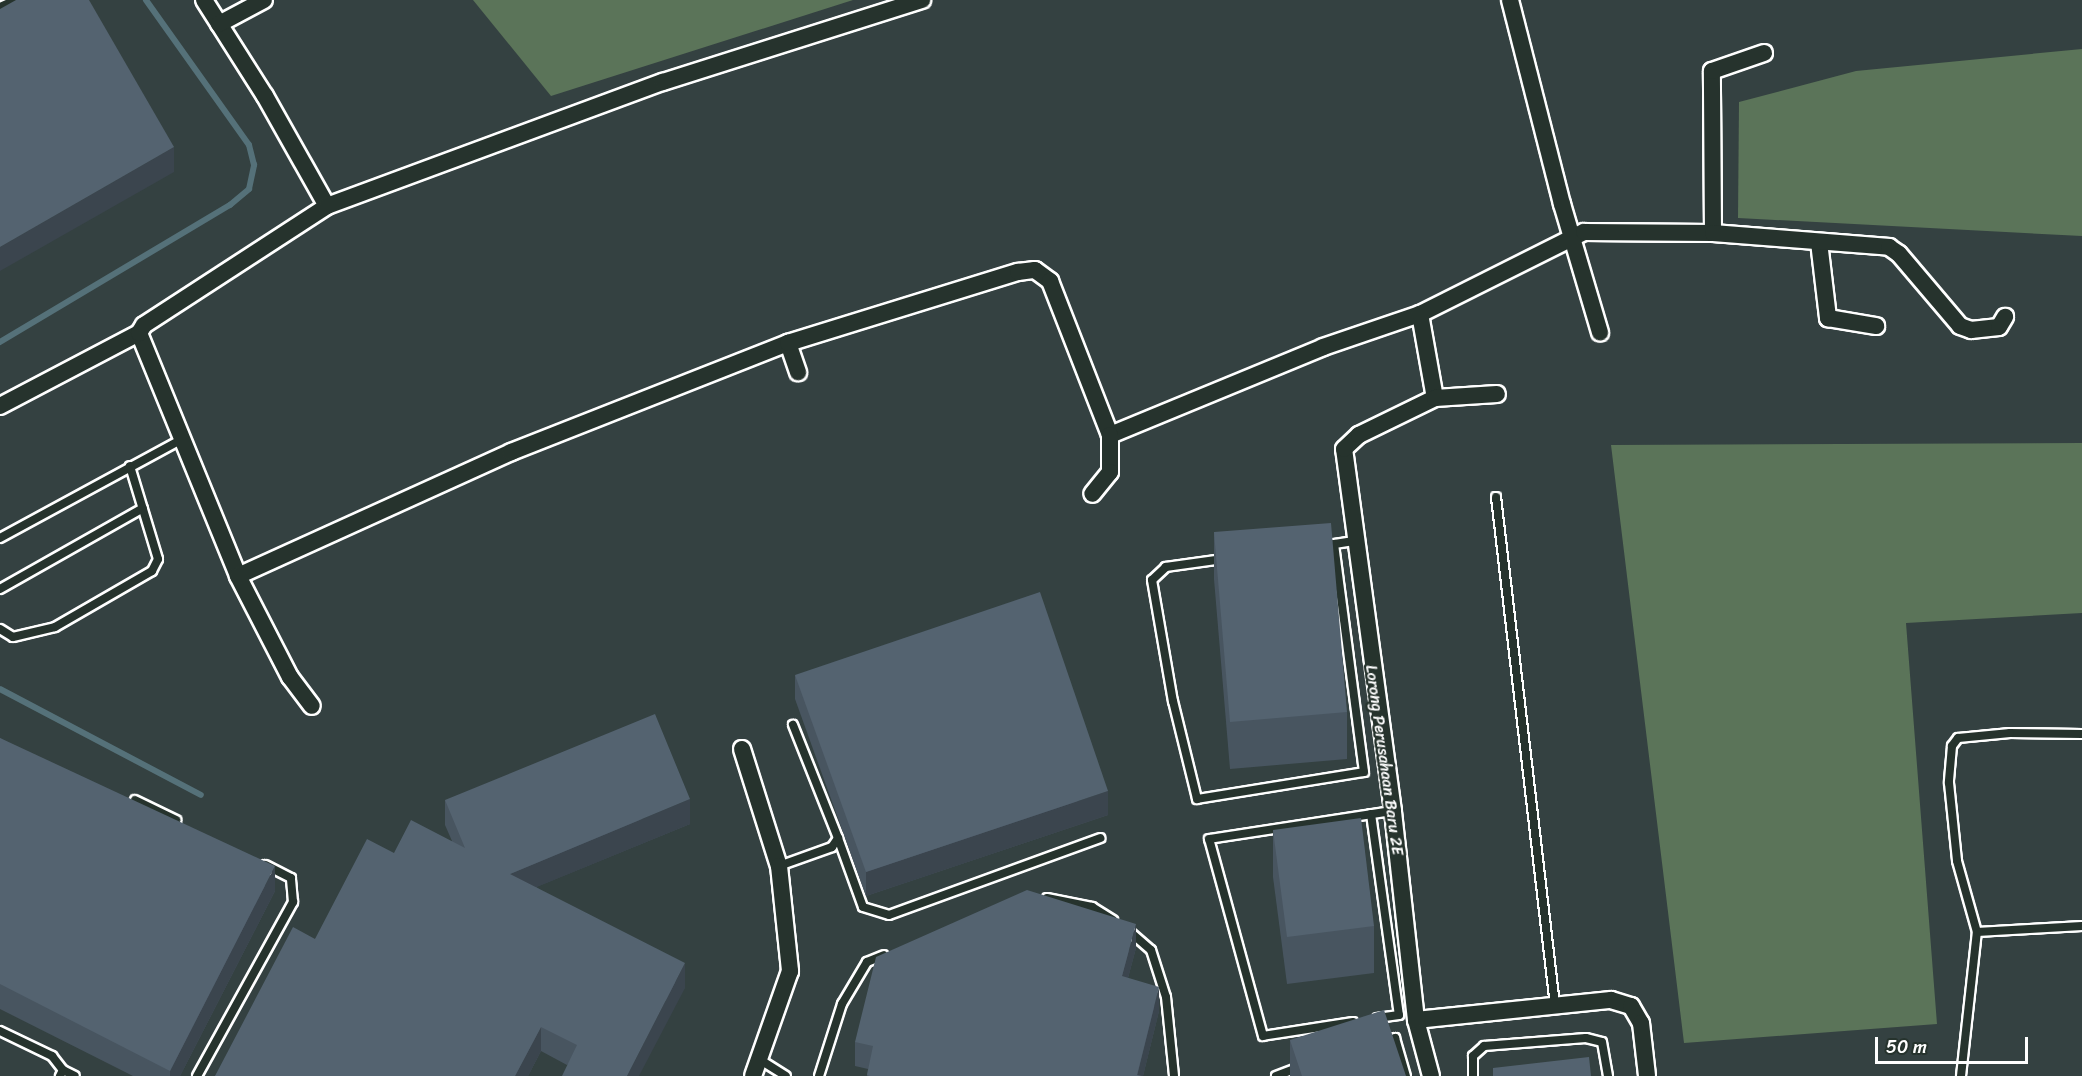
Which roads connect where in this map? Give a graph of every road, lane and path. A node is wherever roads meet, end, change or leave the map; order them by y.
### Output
1 (14, 0) edge
2 (204, 0) edge
3 (264, 0) edge
4 (922, 0) edge
5 (1510, 0) edge
6 (0, 7) edge
7 (219, 24) junction
8 (1764, 53) dead end
9 (327, 206) junction
10 (1713, 233) junction
11 (1574, 235) junction
12 (1819, 242) junction
13 (1420, 314) junction
14 (2005, 317) dead end
15 (1876, 326) dead end
16 (1600, 332) dead end
17 (140, 333) junction
18 (788, 343) junction
19 (798, 372) dead end
20 (1497, 394) dead end
21 (1435, 398) junction
22 (0, 406) edge
23 (1110, 435) junction
24 (182, 439) junction
25 (130, 466) junction
26 (1092, 494) dead end
27 (1496, 497) dead end
28 (143, 508) junction
29 (0, 538) edge
30 (1354, 541) junction
31 (1334, 544) junction
32 (1312, 547) edge
33 (1233, 558) edge
34 (238, 576) junction
35 (0, 589) edge
36 (0, 629) edge
37 (312, 706) dead end
38 (793, 725) dead end
39 (2082, 734) edge
40 (742, 749) dead end
41 (135, 800) edge
42 (1393, 811) junction
43 (1371, 814) junction
44 (187, 826) edge
45 (838, 838) junction
46 (1100, 838) dead end
47 (260, 862) edge
48 (779, 866) junction
49 (1039, 898) edge
50 (2082, 927) edge
51 (1977, 932) junction
52 (890, 953) edge
53 (1555, 1005) junction
54 (1416, 1020) junction
55 (0, 1031) edge
56 (1373, 1045) edge
57 (1308, 1065) edge
58 (758, 1069) edge
59 (61, 1073) edge
60 (75, 1076) edge
61 (197, 1076) edge
62 (786, 1076) edge
63 (819, 1076) edge
64 (1174, 1076) edge
65 (1276, 1076) edge
66 (1406, 1076) edge
67 (1431, 1076) edge
68 (1473, 1076) edge
69 (1608, 1076) edge
70 (1647, 1076) edge
71 (1961, 1076) edge

1 - 6 lane
2 - 7 street
3 - 7 street
4 - 9 street
5 - 11 street
7 - 9 street
8 - 10 street
9 - 17 street
10 - 11 street
10 - 12 street
11 - 13 street
11 - 16 street
12 - 14 street
12 - 15 street
13 - 21 street
13 - 23 street
17 - 22 street
17 - 24 street
18 - 19 street
18 - 23 street
18 - 34 street
20 - 21 street
21 - 30 street, Lorong Perusahaan Baru 2E
23 - 26 street
24 - 25 lane
24 - 34 street
25 - 28 lane
25 - 29 lane
27 - 53 lane
28 - 35 lane
28 - 36 lane
30 - 31 lane
30 - 42 street, Lorong Perusahaan Baru 2E
31 - 32 lane
31 - 33 lane
34 - 37 street
38 - 45 lane
39 - 51 lane
40 - 48 street
41 - 44 lane
42 - 43 lane
42 - 54 street, Lorong Perusahaan Baru 2E
43 - 43 lane
45 - 46 lane
45 - 48 lane
47 - 61 lane
48 - 58 street
49 - 64 lane
50 - 51 lane
51 - 71 lane
52 - 63 lane
53 - 54 street
53 - 70 street
54 - 67 street, Lorong Perusahaan Baru 2E
55 - 59 lane
56 - 66 lane
57 - 65 lane
58 - 62 lane
59 - 60 lane
68 - 69 lane

